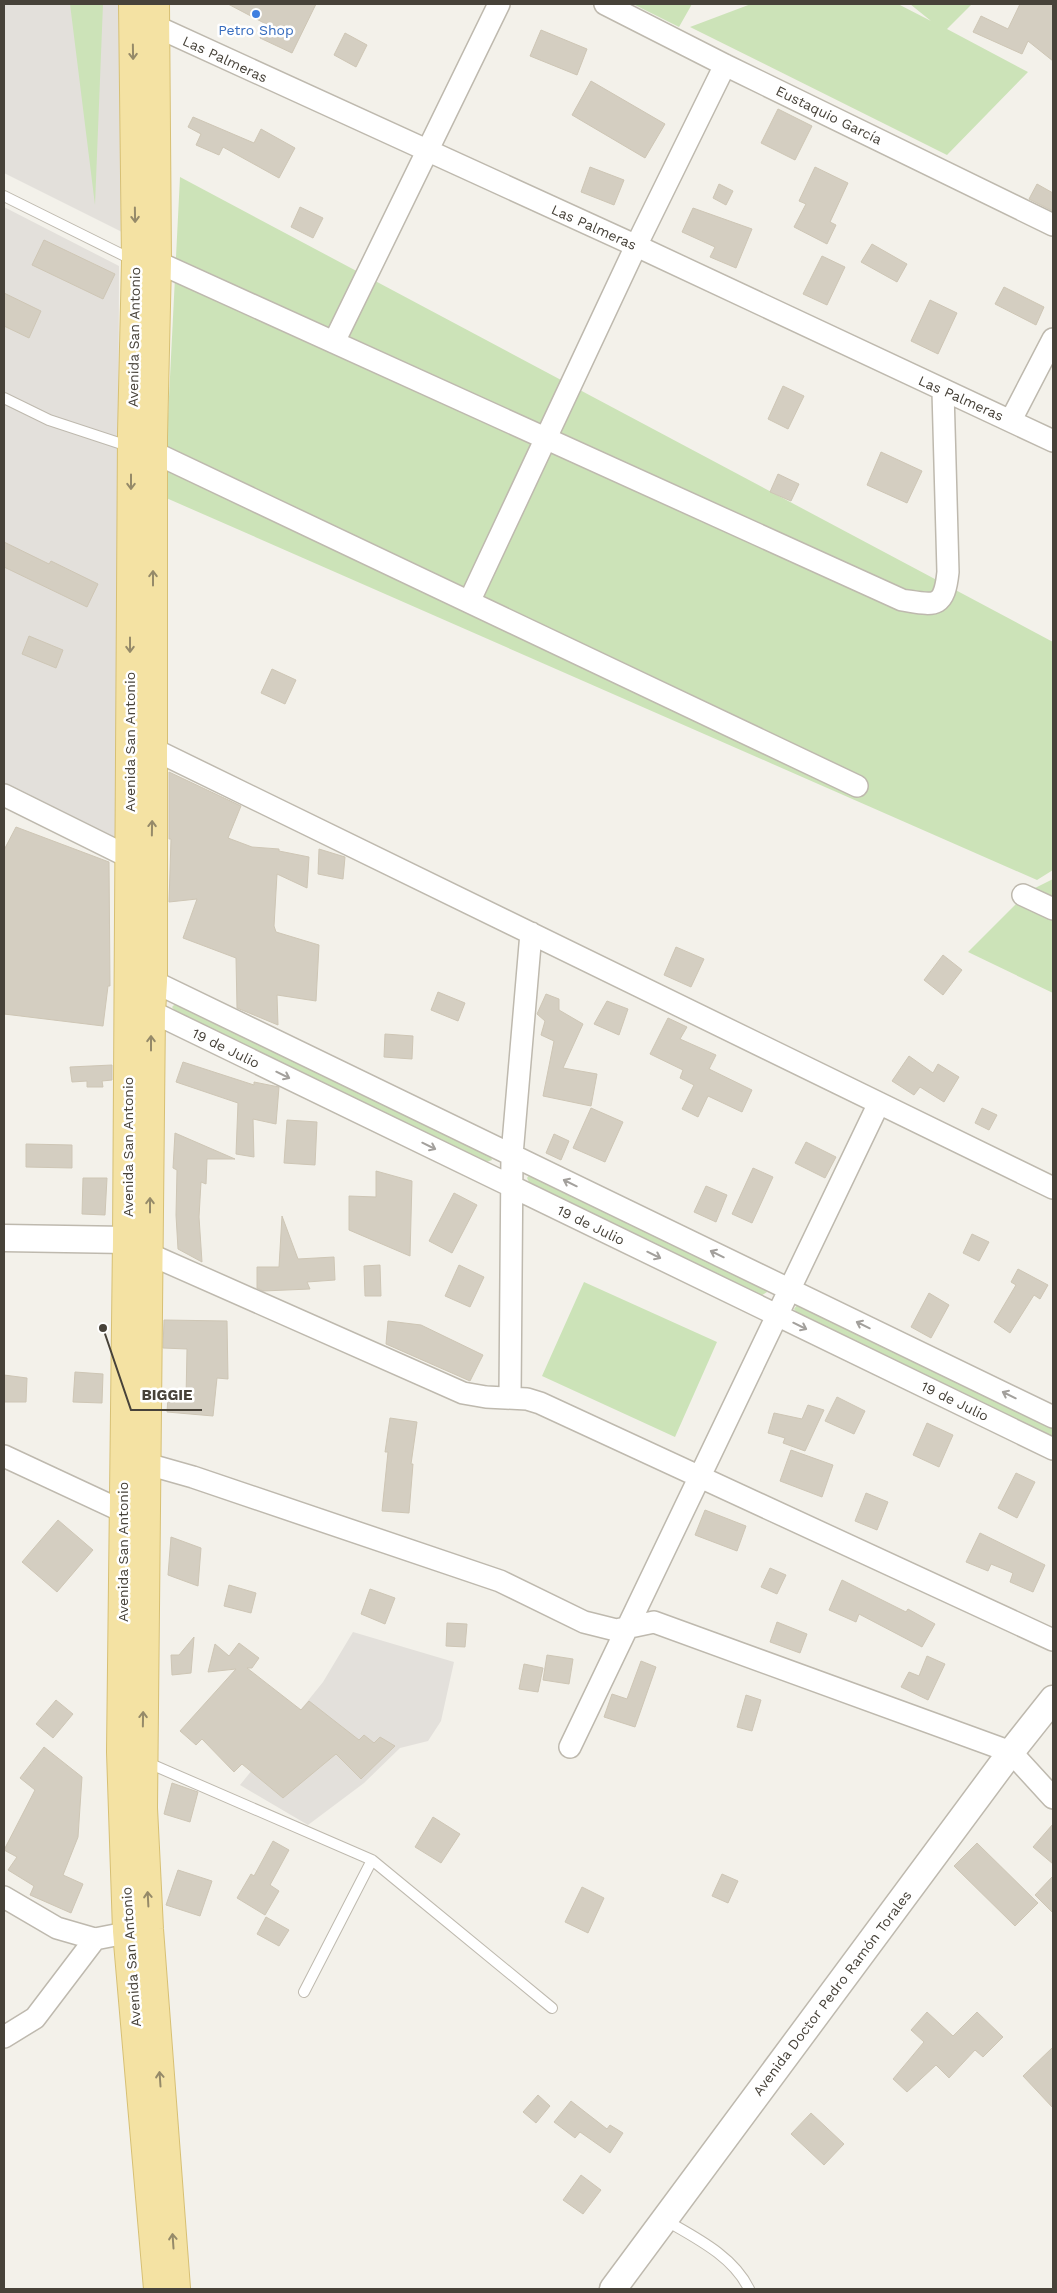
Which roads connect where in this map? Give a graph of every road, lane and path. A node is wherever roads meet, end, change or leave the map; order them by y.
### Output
1 (499, 4) edge
2 (605, 4) edge
3 (144, 12) edge
4 (725, 65) junction
5 (428, 151) junction
6 (4, 196) edge
7 (1053, 225) edge
8 (636, 246) junction
9 (146, 262) junction
10 (1053, 339) edge
11 (334, 342) junction
12 (943, 391) junction
13 (4, 398) edge
14 (1012, 420) junction
15 (546, 438) junction
16 (1053, 441) edge
17 (142, 449) junction
18 (469, 602) junction
19 (153, 749) junction
20 (857, 786) dead end
21 (4, 796) edge
22 (140, 863) junction
23 (1023, 895) dead end
24 (1053, 909) edge
25 (531, 933) junction
26 (129, 970) junction
27 (153, 981) junction
28 (140, 1006) junction
29 (879, 1103) junction
30 (512, 1155) junction
31 (512, 1186) junction
32 (1053, 1188) edge
33 (4, 1238) edge
34 (138, 1247) junction
35 (788, 1289) junction
36 (776, 1314) junction
37 (510, 1398) junction
38 (1053, 1417) edge
39 (1053, 1449) edge
40 (4, 1456) edge
41 (135, 1460) junction
42 (700, 1478) junction
43 (134, 1517) junction
44 (627, 1628) junction
45 (1053, 1640) edge
46 (1053, 1699) edge
47 (570, 1748) dead end
48 (1010, 1752) junction
49 (142, 1760) junction
50 (1053, 1798) edge
51 (372, 1860) junction
52 (4, 1897) edge
53 (138, 1930) junction
54 (96, 1938) junction
55 (304, 1992) dead end
56 (552, 2008) dead end
57 (4, 2037) edge
58 (664, 2219) junction
59 (158, 2289) edge
60 (176, 2289) edge
61 (613, 2289) edge
62 (749, 2289) edge

1 - 5 street
2 - 4 street, Eustaquio García
3 - 5 street, Las Palmeras
3 - 9 main road, Avenida San Antonio
4 - 7 street, Eustaquio García
4 - 8 street
5 - 8 street, Las Palmeras
5 - 11 street
6 - 9 lane
8 - 12 street, Las Palmeras
8 - 15 street
9 - 11 street
9 - 17 main road, Avenida San Antonio
10 - 14 street
11 - 15 street
12 - 14 street, Las Palmeras
12 - 15 street
13 - 17 lane
14 - 16 street, Las Palmeras
15 - 18 street
17 - 18 street
19 -> 17 main road, Avenida San Antonio
17 -> 22 main road, Avenida San Antonio
18 - 20 street
22 -> 19 main road, Avenida San Antonio
19 - 25 street
21 - 22 street
22 - 26 main road, Avenida San Antonio
22 - 27 main road, Avenida San Antonio
23 - 24 street
25 - 29 street
25 - 30 street
26 - 27 street, 19 de Julio
26 - 28 main road, Avenida San Antonio
27 - 28 main road, Avenida San Antonio
27 - 30 street, 19 de Julio
28 -> 31 street, 19 de Julio
28 - 34 main road, Avenida San Antonio
29 - 32 street
29 - 35 street
30 - 31 street
35 -> 30 street, 19 de Julio
31 -> 36 street, 19 de Julio
31 - 37 street
33 - 34 street
34 - 37 street
34 - 41 main road, Avenida San Antonio
35 - 36 street
38 -> 35 street, 19 de Julio
36 -> 39 street, 19 de Julio
36 - 42 street
37 - 42 street
40 - 43 street
41 - 43 main road, Avenida San Antonio
41 - 44 street
42 - 44 street
42 - 45 street
49 -> 43 main road, Avenida San Antonio
43 - 53 main road, Avenida San Antonio
44 - 47 street
44 - 48 street
46 - 48 street, Avenida Doctor Pedro Ramón Torales
48 - 50 street
48 - 58 street, Avenida Doctor Pedro Ramón Torales
49 - 51 lane
53 -> 49 main road, Avenida San Antonio
51 - 55 lane
51 - 56 lane
52 - 54 street
53 - 54 street
53 - 59 main road, Avenida San Antonio
60 -> 53 main road, Avenida San Antonio
54 - 57 street
58 - 61 street, Avenida Doctor Pedro Ramón Torales
58 - 62 lane

